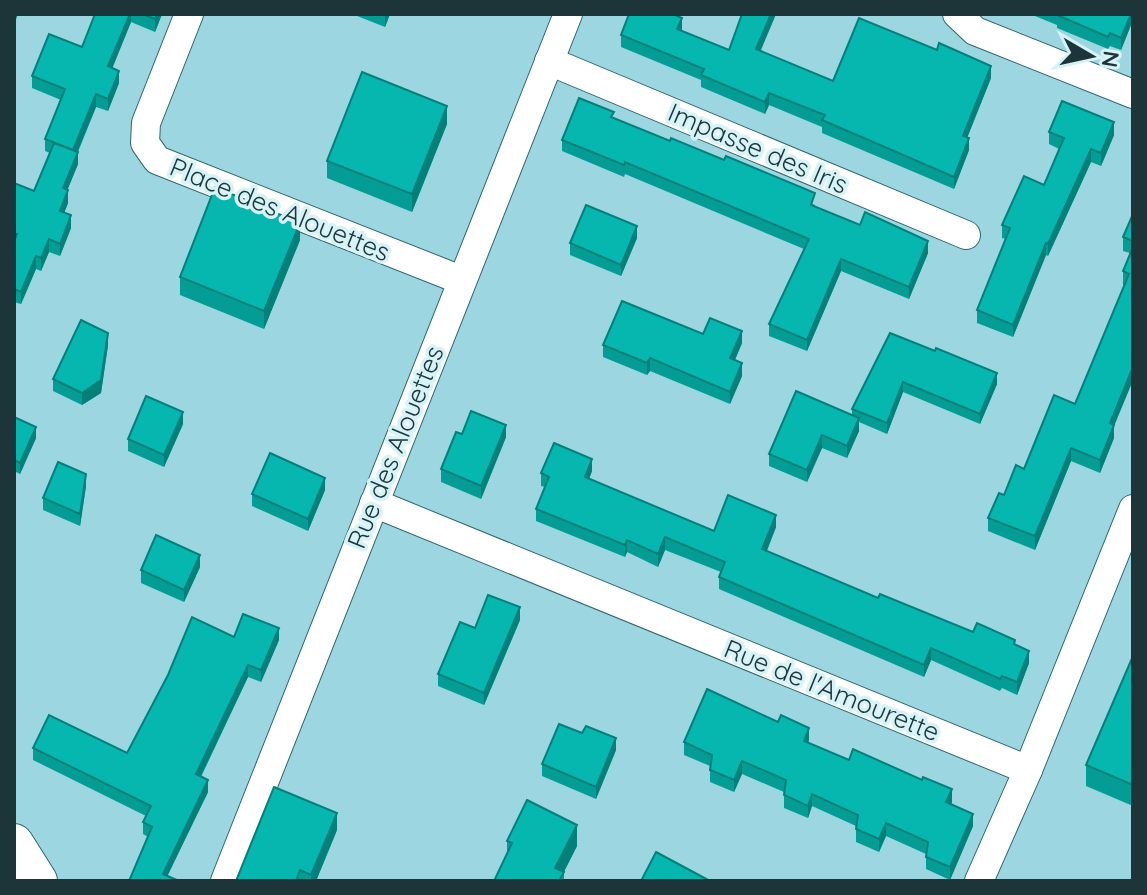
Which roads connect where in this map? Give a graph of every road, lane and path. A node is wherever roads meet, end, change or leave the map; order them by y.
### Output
1 (189, 14) edge
2 (568, 14) edge
3 (957, 14) edge
4 (549, 61) junction
5 (1133, 94) edge
6 (966, 235) dead end
7 (461, 280) junction
8 (374, 503) junction
9 (1133, 509) edge
10 (1028, 770) junction
11 (14, 843) edge
12 (38, 881) edge
13 (225, 881) edge
14 (979, 881) edge

1 - 7 street, Place des Alouettes
2 - 4 street, Rue des Alouettes
3 - 5 street
4 - 6 street, Impasse des Iris
4 - 7 street, Rue des Alouettes
7 - 8 street, Rue des Alouettes
8 - 10 street, Rue de l'Amourette
8 - 13 street, Rue des Alouettes
9 - 10 street
10 - 14 street
11 - 12 street

